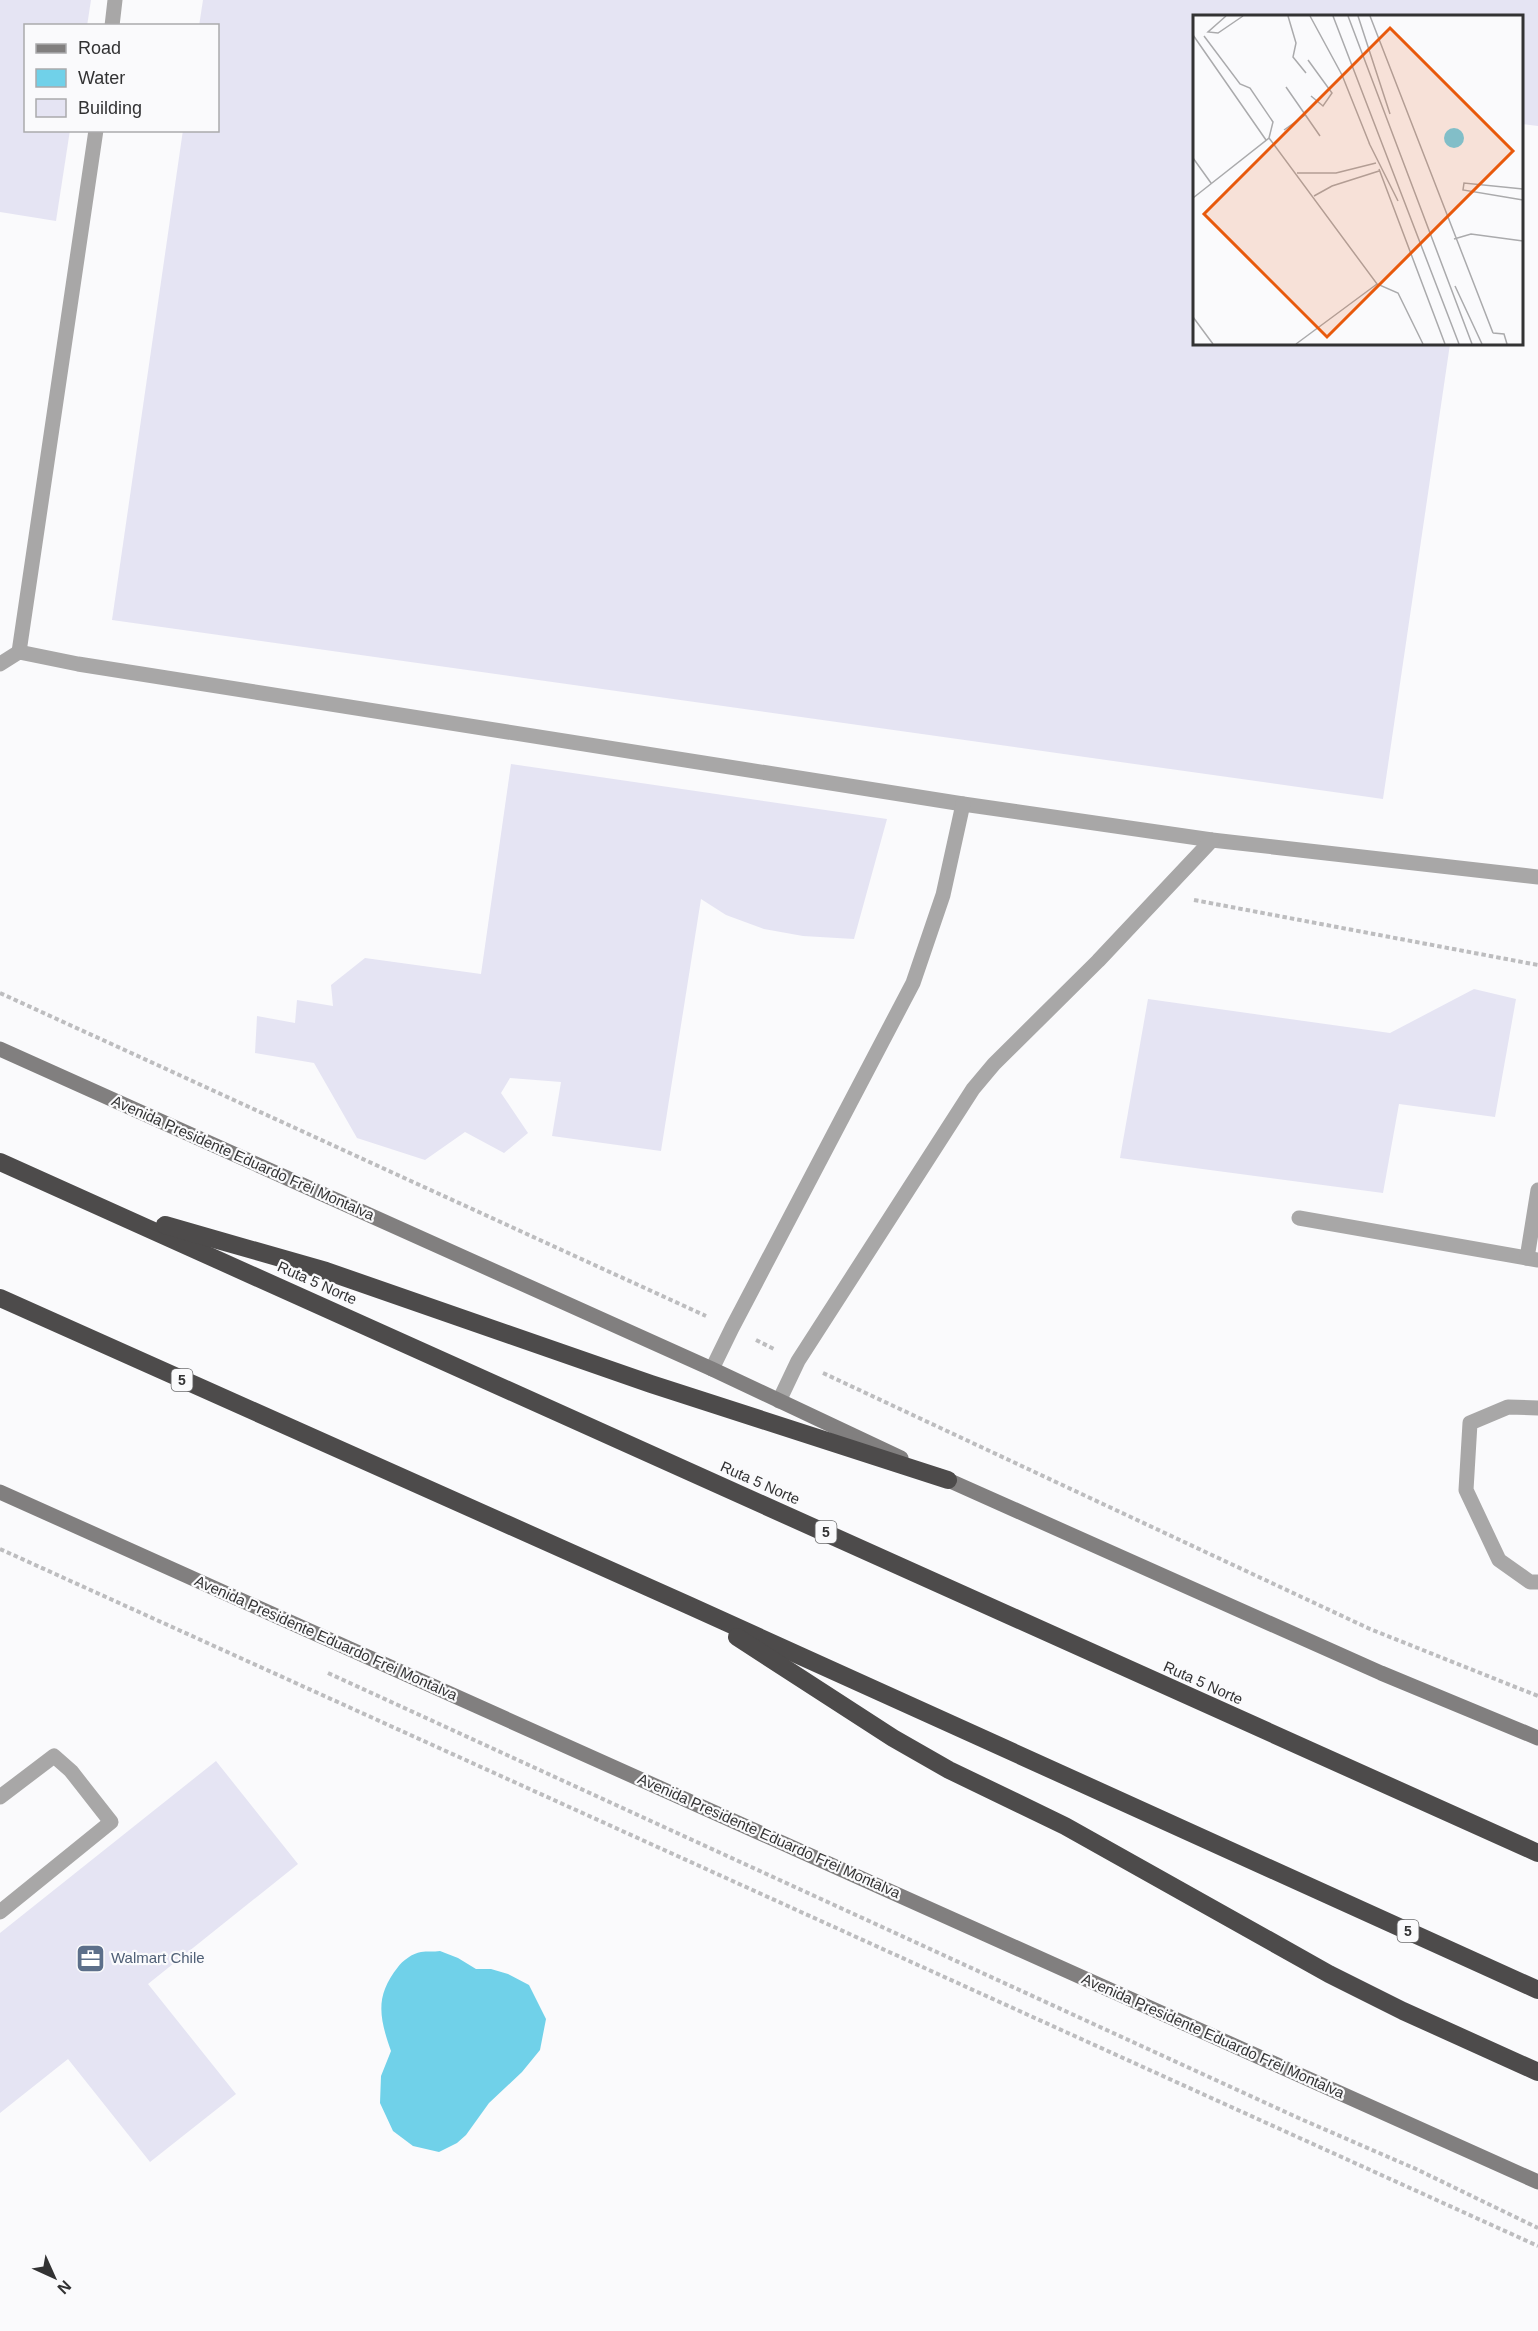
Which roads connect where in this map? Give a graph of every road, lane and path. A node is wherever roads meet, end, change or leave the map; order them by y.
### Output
1 (115, 0) edge
2 (112, 24) edge
3 (96, 132) edge
4 (19, 652) junction
5 (0, 664) edge
6 (963, 804) junction
7 (1212, 840) junction
8 (1538, 877) edge
9 (1161, 894) junction
10 (1538, 965) edge
11 (0, 993) edge
12 (0, 1049) edge
13 (0, 1162) edge
14 (1538, 1190) edge
15 (114, 1212) junction
16 (1299, 1218) dead end
17 (1532, 1259) edge
18 (0, 1298) edge
19 (732, 1328) junction
20 (798, 1361) junction
21 (712, 1369) junction
22 (779, 1401) junction
23 (1538, 1408) edge
24 (948, 1480) junction
25 (0, 1492) edge
26 (0, 1549) edge
27 (1538, 1582) edge
28 (688, 1605) junction
29 (325, 1672) dead end
30 (1538, 1696) edge
31 (1538, 1737) edge
32 (0, 1797) edge
33 (1538, 1853) edge
34 (0, 1912) edge
35 (1538, 1990) edge
36 (1538, 2072) edge
37 (1538, 2182) edge
38 (1538, 2228) edge
39 (1538, 2246) edge

1 - 2 lane
3 - 4 lane
4 - 5 lane
4 - 6 lane
6 - 7 lane
6 - 19 lane
7 - 8 lane
7 - 9 lane
9 - 10 path
9 - 20 lane
11 - 19 path
12 - 21 main road, Avenida Presidente Eduardo Frei Montalva
13 - 15 highway, Ruta 5 Norte / 5
14 - 17 lane
15 - 24 highway
15 - 33 highway, Ruta 5 Norte / 5
16 - 17 lane
18 - 28 highway, 5
19 - 20 path
19 - 21 lane
20 - 22 lane
20 - 30 path
21 - 22 main road, Avenida Presidente Eduardo Frei Montalva
22 - 24 main road, Avenida Presidente Eduardo Frei Montalva
23 - 27 lane
24 - 31 main road, Avenida Presidente Eduardo Frei Montalva
25 - 37 main road, Avenida Presidente Eduardo Frei Montalva
26 - 39 path
28 - 35 highway, 5
28 - 36 highway
29 - 38 path
32 - 34 lane

